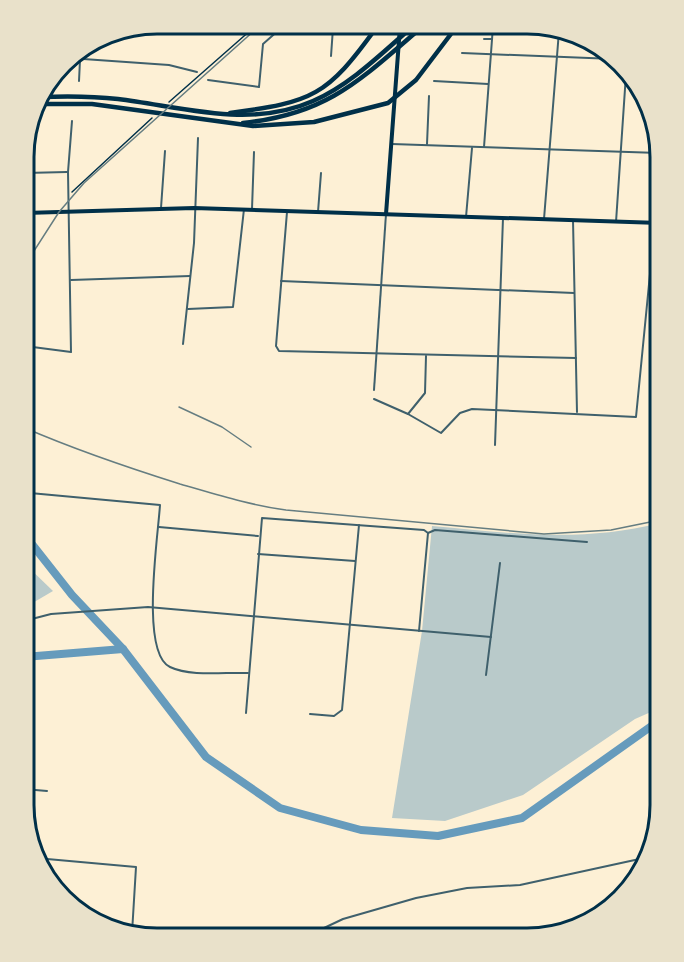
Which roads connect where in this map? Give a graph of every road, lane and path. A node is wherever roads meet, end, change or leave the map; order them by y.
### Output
1 (371, 34) edge
2 (399, 34) edge
3 (404, 34) edge
4 (414, 34) edge
5 (451, 34) edge
6 (492, 34) edge
7 (274, 35) edge
8 (333, 35) edge
9 (484, 39) dead end
10 (492, 39) junction
11 (558, 39) edge
12 (462, 53) dead end
13 (490, 54) junction
14 (331, 56) dead end
15 (557, 57) junction
16 (85, 58) edge
17 (600, 58) edge
18 (80, 62) edge
19 (197, 72) dead end
20 (208, 80) dead end
21 (79, 81) dead end
22 (434, 81) dead end
23 (488, 84) junction
24 (625, 84) edge
25 (429, 96) dead end
26 (51, 97) edge
27 (394, 98) junction
28 (47, 104) edge
29 (222, 114) junction
30 (72, 122) dead end
31 (237, 123) junction
32 (198, 138) dead end
33 (390, 144) junction
34 (427, 145) junction
35 (472, 147) junction
36 (484, 147) junction
37 (549, 150) junction
38 (165, 151) dead end
39 (254, 152) dead end
40 (621, 152) junction
41 (649, 153) edge
42 (34, 172) edge
43 (68, 172) junction
44 (321, 173) dead end
45 (194, 208) junction
46 (161, 209) junction
47 (244, 209) junction
48 (252, 210) junction
49 (287, 211) junction
50 (69, 212) junction
51 (318, 212) junction
52 (34, 213) edge
53 (386, 214) junction
54 (466, 217) junction
55 (503, 218) junction
56 (544, 219) junction
57 (573, 220) junction
58 (616, 222) junction
59 (650, 223) edge
60 (190, 276) junction
61 (71, 279) junction
62 (281, 281) junction
63 (650, 281) edge
64 (381, 285) junction
65 (500, 290) junction
66 (574, 293) junction
67 (188, 309) junction
68 (183, 344) dead end
69 (34, 346) edge
70 (376, 353) junction
71 (426, 356) junction
72 (498, 356) junction
73 (576, 358) junction
74 (374, 390) dead end
75 (374, 399) dead end
76 (496, 410) junction
77 (577, 413) junction
78 (408, 414) junction
79 (495, 445) dead end
80 (34, 493) edge
81 (359, 525) junction
82 (159, 527) junction
83 (428, 533) junction
84 (258, 536) junction
85 (588, 542) dead end
86 (258, 554) junction
87 (355, 561) junction
88 (500, 563) dead end
89 (153, 608) junction
90 (252, 617) junction
91 (34, 619) edge
92 (350, 625) junction
93 (419, 631) junction
94 (491, 637) junction
95 (248, 673) junction
96 (486, 675) dead end
97 (246, 713) dead end
98 (310, 714) dead end
99 (34, 790) edge
100 (46, 791) dead end
101 (47, 859) edge
102 (637, 860) edge
103 (133, 924) edge
104 (324, 928) edge

1 - 29 highway
2 - 27 main road
3 - 29 highway
4 - 31 highway
5 - 27 highway
6 - 10 street
7 - 20 street
8 - 14 street
9 - 10 street
10 - 13 street
11 - 15 street
12 - 13 street
13 - 15 street
13 - 23 street
15 - 17 street
15 - 37 street
16 - 19 street
18 - 21 street
22 - 23 street
23 - 36 street
24 - 40 street
25 - 34 street
26 - 29 highway
27 - 31 highway
27 - 33 main road
28 - 31 highway
30 - 43 street
32 - 45 street
33 - 34 street
33 - 53 main road
34 - 35 street
35 - 36 street
35 - 54 street
36 - 37 street
37 - 40 street
37 - 56 street
38 - 46 street
39 - 48 street
40 - 41 street
40 - 58 street
42 - 43 street
43 - 50 street
44 - 51 street
45 - 46 main road
45 - 47 main road
45 - 60 street
46 - 50 main road
47 - 48 main road
47 - 67 street
48 - 49 main road
49 - 51 main road
49 - 62 street
50 - 52 main road
50 - 61 street
51 - 53 main road
53 - 54 main road
53 - 64 street
54 - 55 main road
55 - 56 main road
55 - 65 street
56 - 57 main road
57 - 58 main road
57 - 66 street
58 - 59 main road
60 - 61 street
60 - 67 street
61 - 69 street
62 - 64 street
62 - 70 street
63 - 77 street
64 - 65 street
64 - 70 street
65 - 66 street
65 - 72 street
66 - 73 street
67 - 68 street
70 - 71 street
70 - 74 street
71 - 72 street
71 - 78 street
72 - 73 street
72 - 76 street
73 - 77 street
75 - 78 street
76 - 77 street
76 - 78 street
76 - 79 street
80 - 82 street
81 - 83 street
81 - 84 street
81 - 87 street
82 - 84 street
82 - 89 street
83 - 85 street
83 - 93 street
84 - 86 street
86 - 87 street
86 - 90 street
87 - 92 street
88 - 94 street
89 - 90 street
89 - 91 street
89 - 95 street
90 - 92 street
90 - 95 street
92 - 93 street
92 - 98 street
93 - 94 street
94 - 96 street
95 - 97 street
99 - 100 street
101 - 103 street
102 - 104 street

